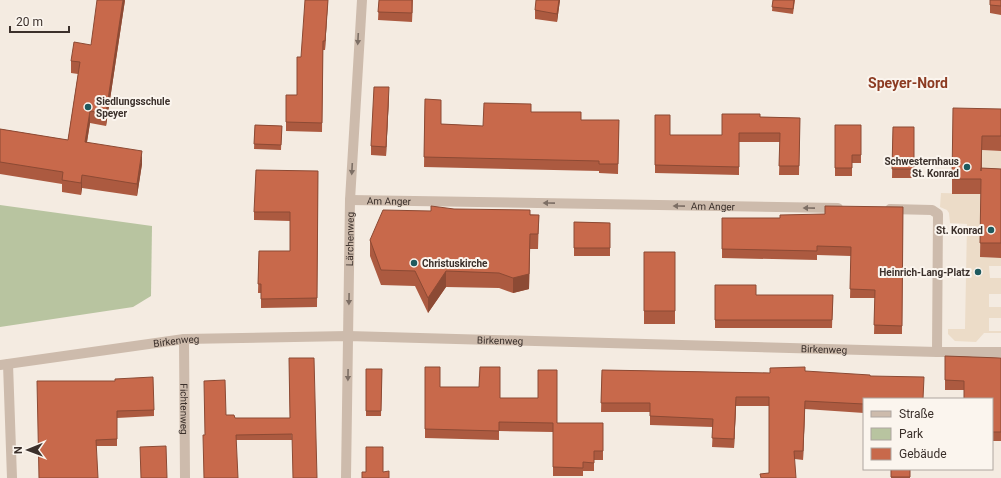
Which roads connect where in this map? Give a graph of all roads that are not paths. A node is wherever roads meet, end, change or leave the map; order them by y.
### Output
1 (362, 0) edge
2 (350, 200) junction
3 (851, 209) edge
4 (881, 209) edge
5 (348, 336) junction
6 (184, 339) junction
7 (937, 352) junction
8 (1001, 352) edge
9 (4, 364) edge
10 (12, 478) edge
11 (185, 478) edge
12 (346, 478) edge

1 -> 2 street, Lärchenweg
3 -> 2 street, Am Anger
2 -> 5 street, Lärchenweg
4 - 7 street
5 - 6 street, Birkenweg
5 - 7 street, Birkenweg
5 -> 12 street, Lärchenweg
6 - 9 street, Birkenweg
6 - 11 street, Fichtenweg
7 - 8 street, Birkenweg
9 - 10 street

